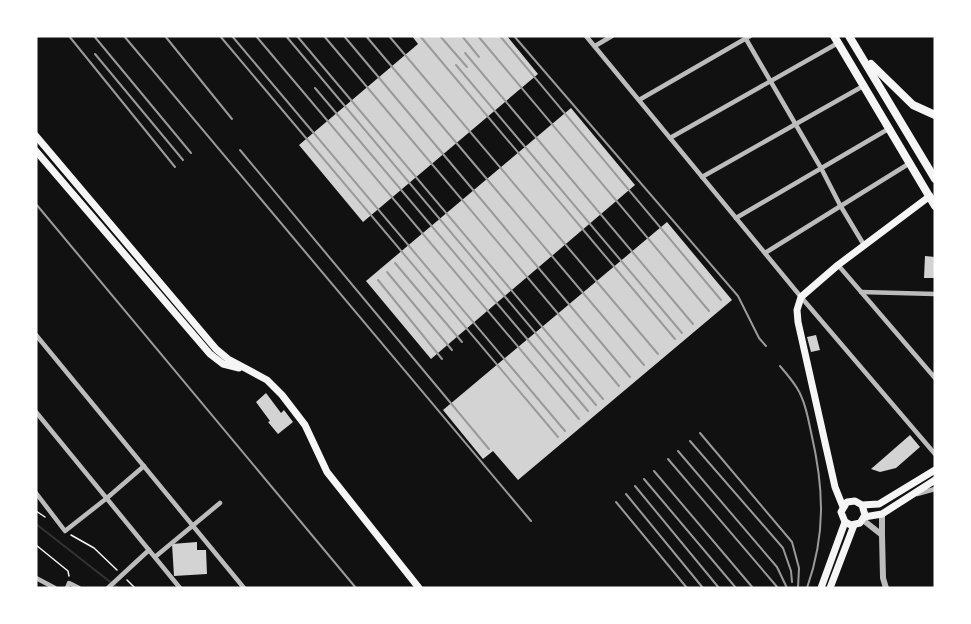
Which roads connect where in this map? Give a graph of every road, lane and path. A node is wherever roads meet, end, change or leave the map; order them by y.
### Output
1 (586, 36) edge
2 (612, 36) edge
3 (849, 36) edge
4 (748, 37) edge
5 (836, 39) edge
6 (595, 46) junction
7 (863, 55) junction
8 (770, 80) junction
9 (865, 85) junction
10 (639, 100) junction
11 (935, 115) edge
12 (793, 124) junction
13 (890, 128) junction
14 (36, 136) edge
15 (670, 138) junction
16 (36, 151) edge
17 (910, 163) junction
18 (821, 168) junction
19 (702, 177) junction
20 (935, 179) edge
21 (930, 196) junction
22 (840, 205) junction
23 (935, 206) edge
24 (736, 218) junction
25 (864, 245) junction
26 (765, 253) junction
27 (838, 265) junction
28 (861, 292) junction
29 (935, 294) edge
30 (801, 297) junction
31 (37, 339) edge
32 (250, 371) junction
33 (935, 378) edge
34 (36, 412) edge
35 (935, 454) edge
36 (144, 466) junction
37 (935, 470) edge
38 (935, 480) edge
39 (935, 489) edge
40 (36, 493) edge
41 (911, 495) junction
42 (107, 498) junction
43 (220, 503) dead end
44 (862, 505) junction
45 (843, 507) junction
46 (36, 511) edge
47 (882, 513) junction
48 (46, 518) dead end
49 (864, 519) junction
50 (845, 522) junction
51 (854, 525) junction
52 (193, 526) junction
53 (65, 531) junction
54 (882, 535) junction
55 (36, 546) edge
56 (149, 550) junction
57 (155, 557) junction
58 (120, 577) junction
59 (36, 578) edge
60 (68, 586) edge
61 (55, 588) edge
62 (79, 588) edge
63 (108, 588) edge
64 (135, 588) edge
65 (180, 588) edge
66 (244, 588) edge
67 (419, 588) edge
68 (821, 588) edge
69 (830, 588) edge
70 (886, 588) edge

1 - 6 street
2 - 6 street
3 - 7 main road
4 - 8 street
4 - 10 street
5 - 8 street
5 - 9 main road
6 - 10 street
7 - 11 main road
7 - 20 main road
8 - 12 street
8 - 15 street
9 - 12 street
9 - 13 main road
10 - 15 street
12 - 18 street
12 - 19 street
13 - 17 main road
13 - 18 street
14 - 32 main road
15 - 19 street
16 - 32 main road
17 - 21 main road
17 - 22 street
18 - 22 street
18 - 24 street
19 - 24 street
21 - 23 main road
21 - 25 main road
22 - 25 street
22 - 26 street
24 - 26 street
25 - 27 main road
26 - 30 street
27 - 28 street
27 - 30 main road
28 - 29 street
28 - 33 street
30 - 35 street
30 - 45 main road
31 - 36 street
32 - 67 main road
34 - 42 street
36 - 42 street
36 - 52 street
37 - 44 main road
38 - 41 main road
39 - 41 street
40 - 53 street
41 - 47 main road
42 - 53 street
42 - 56 street
43 - 52 street
44 - 45 main road
44 - 49 main road
45 - 50 main road
46 - 48 path
47 - 49 main road
47 - 54 street
49 - 51 main road
49 - 54 street
50 - 51 main road
50 - 68 main road
51 - 69 main road
52 - 57 street
52 - 66 street
53 - 58 path
54 - 70 street
55 - 60 path
56 - 57 street
56 - 58 street
57 - 65 street
58 - 63 street
58 - 64 path
59 - 61 street
60 - 62 street

